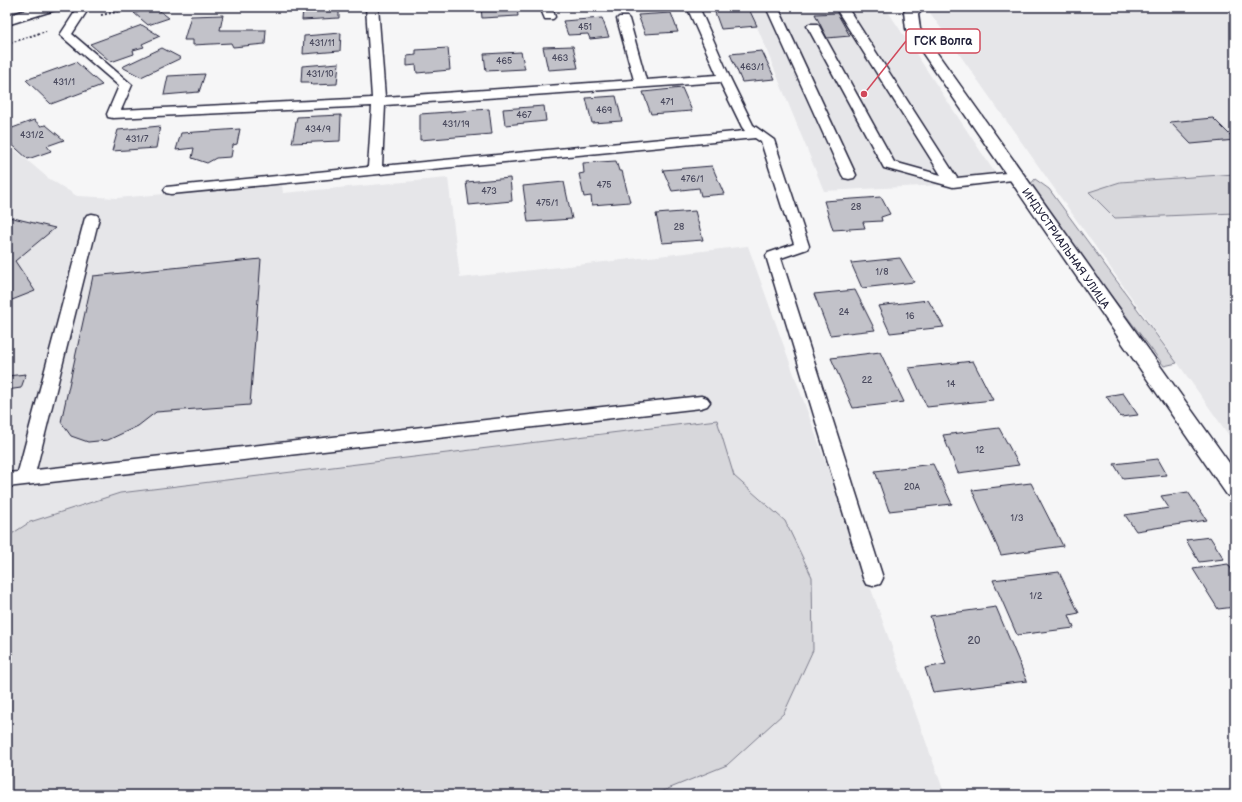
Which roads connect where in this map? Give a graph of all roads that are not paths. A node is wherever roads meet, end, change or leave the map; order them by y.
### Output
1 (50, 7) edge
2 (75, 7) edge
3 (372, 7) edge
4 (693, 7) edge
5 (772, 7) edge
6 (840, 7) edge
7 (919, 7) edge
8 (623, 19) dead end
9 (7, 22) edge
10 (813, 26) dead end
11 (724, 78) junction
12 (641, 82) junction
13 (380, 102) junction
14 (758, 134) junction
15 (375, 171) junction
16 (849, 175) dead end
17 (1016, 176) junction
18 (953, 183) junction
19 (171, 190) dead end
20 (92, 218) dead end
21 (701, 402) dead end
22 (25, 478) junction
23 (7, 480) edge
24 (1235, 489) edge
25 (873, 578) dead end

1 - 9 street
2 - 13 lane
3 - 13 lane
4 - 11 lane
5 - 16 lane
6 - 18 lane
7 - 17 street, ИНДУСТРИАЛЬНАЯ УЛИЦА
8 - 12 lane
10 - 18 lane
11 - 12 lane
11 - 14 lane
12 - 13 lane
13 - 15 lane
14 - 15 lane
14 - 25 lane
15 - 19 lane
17 - 18 lane
17 - 24 street, ИНДУСТРИАЛЬНАЯ УЛИЦА
20 - 22 lane
21 - 22 lane
22 - 23 lane

